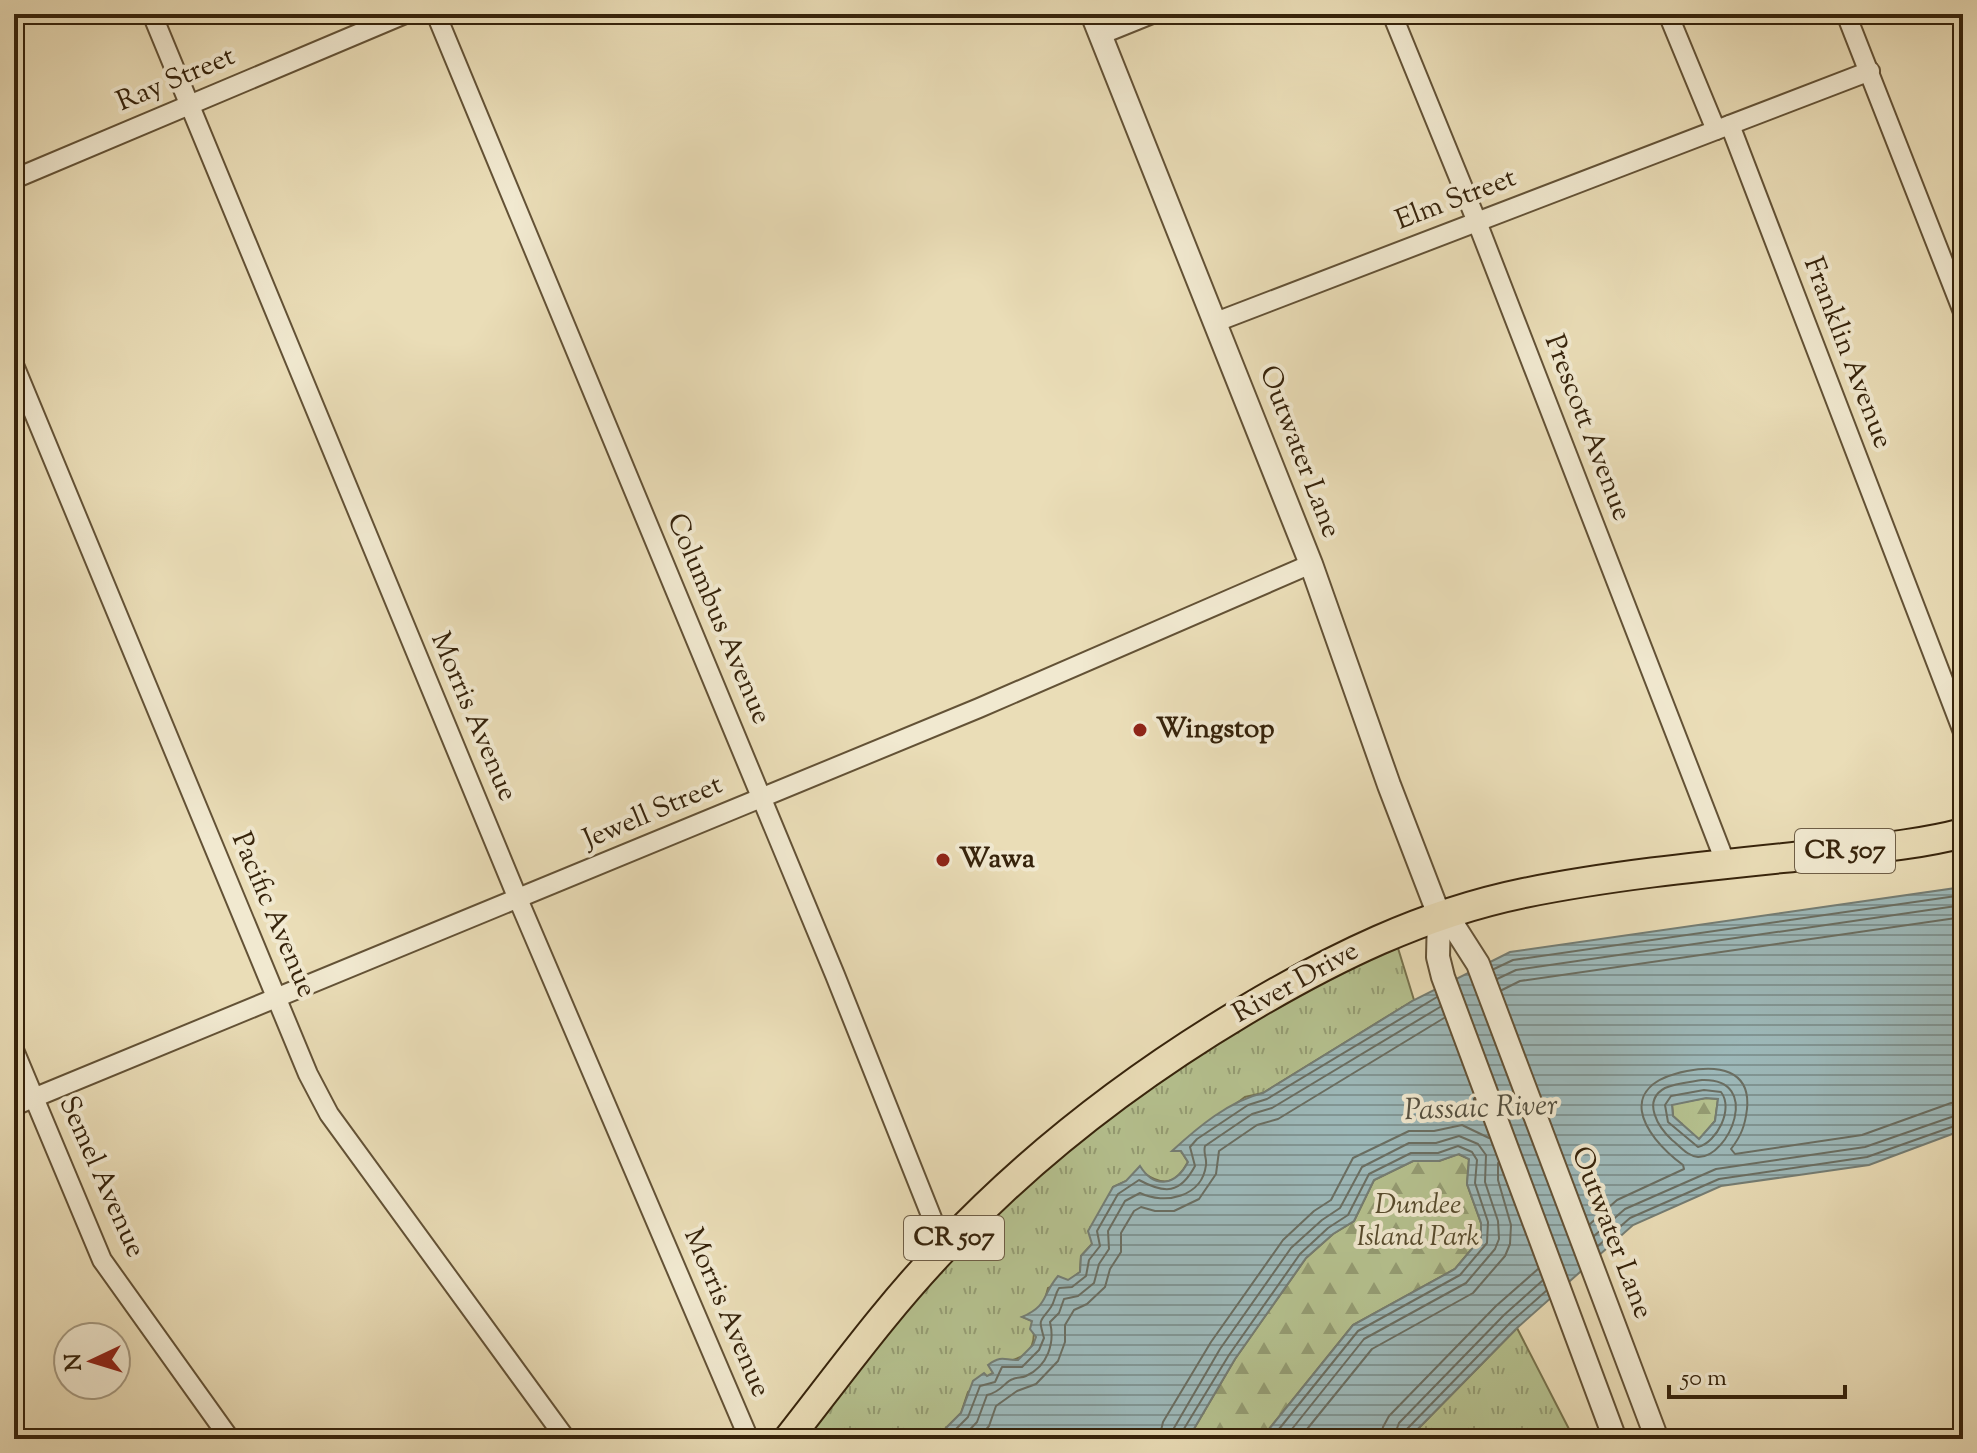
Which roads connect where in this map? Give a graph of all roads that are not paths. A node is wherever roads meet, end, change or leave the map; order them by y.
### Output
1 (152, 14) edge
2 (405, 14) edge
3 (436, 14) edge
4 (1152, 14) edge
5 (1392, 14) edge
6 (1668, 14) edge
7 (1846, 14) edge
8 (1096, 24) edge
9 (1870, 71) junction
10 (189, 105) junction
11 (1723, 128) junction
12 (14, 179) edge
13 (1477, 222) junction
14 (1963, 312) edge
15 (1216, 322) junction
16 (14, 365) edge
17 (1311, 564) junction
18 (1963, 732) edge
19 (762, 798) junction
20 (1963, 833) edge
21 (1726, 864) junction
22 (518, 899) junction
23 (1439, 915) junction
24 (278, 998) junction
25 (14, 1050) edge
26 (34, 1098) junction
27 (14, 1106) edge
28 (944, 1248) junction
29 (230, 1439) edge
30 (566, 1439) edge
31 (749, 1439) edge
32 (788, 1439) edge
33 (1615, 1439) edge
34 (1657, 1439) edge

1 - 10 street, Morris Avenue
2 - 10 street, Ray Street
3 - 19 street, Columbus Avenue
4 - 8 street
5 - 13 street, Prescott Avenue
6 - 11 street, Franklin Avenue
7 - 9 street
8 - 15 street, Outwater Lane
9 - 11 street, Elm Street
9 - 14 street
10 - 12 street, Ray Street
10 - 22 street, Morris Avenue
11 - 13 street, Elm Street
11 - 18 street, Franklin Avenue
13 - 15 street, Elm Street
13 - 21 street, Prescott Avenue
15 - 17 street, Outwater Lane
16 - 24 street, Pacific Avenue
17 - 19 street, Jewell Street
17 - 23 street, Outwater Lane
19 - 22 street, Jewell Street
19 - 28 street, Columbus Avenue
20 - 21 main road, River Drive / CR 507
21 - 23 main road, River Drive / CR 507
22 - 24 street, Jewell Street
22 - 31 street, Morris Avenue
23 - 28 main road, River Drive / CR 507
23 - 33 street, Outwater Lane
23 - 34 street, Outwater Lane
24 - 26 street, Jewell Street
24 - 30 street, Pacific Avenue
25 - 26 street, Semel Avenue
26 - 27 street, Jewell Street
26 - 29 street, Semel Avenue
28 - 32 main road, River Drive / CR 507

